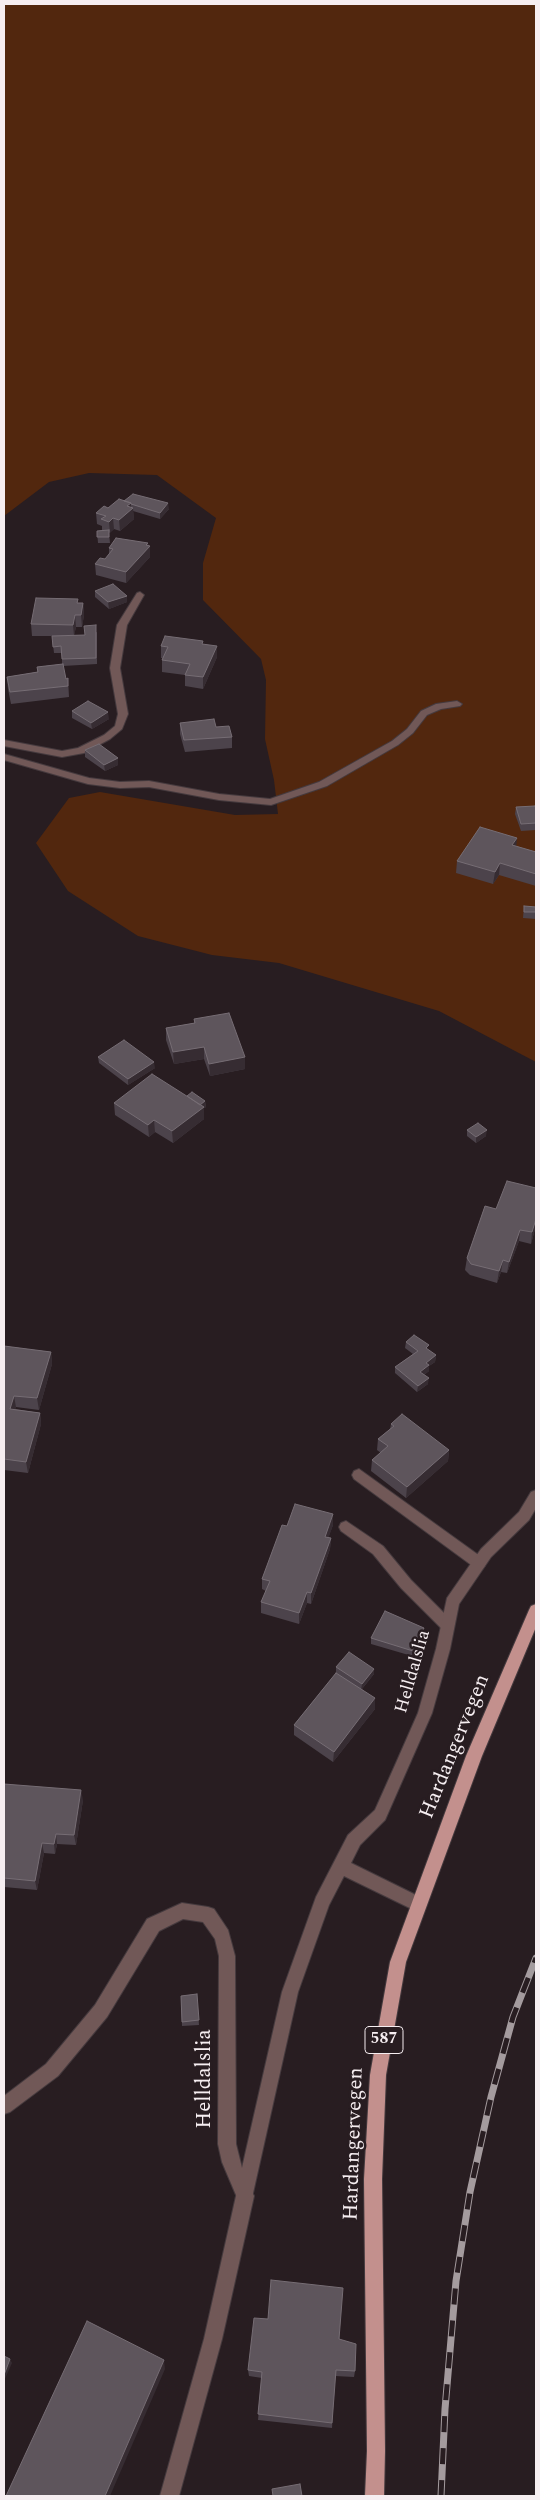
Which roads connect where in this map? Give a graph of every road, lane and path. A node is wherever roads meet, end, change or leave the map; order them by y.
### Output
1 (140, 595) dead end
2 (457, 704) dead end
3 (4, 743) edge
4 (4, 757) edge
5 (359, 1475) dead end
6 (536, 1496) edge
7 (346, 1527) dead end
8 (479, 1563) junction
9 (536, 1610) edge
10 (447, 1625) junction
11 (341, 1866) junction
12 (418, 1904) junction
13 (4, 2106) edge
14 (246, 2196) junction
15 (169, 2496) edge
16 (374, 2496) edge

1 - 3 street
2 - 4 street
5 - 8 street
6 - 8 street, Helldalslia
7 - 10 street
8 - 10 street, Helldalslia
9 - 12 main road, Hardangervegen / 587
10 - 11 street, Helldalslia
11 - 12 street
11 - 14 street, Helldalslia
12 - 16 main road, Hardangervegen / 587
13 - 14 street, Helldalslia
14 - 15 street

